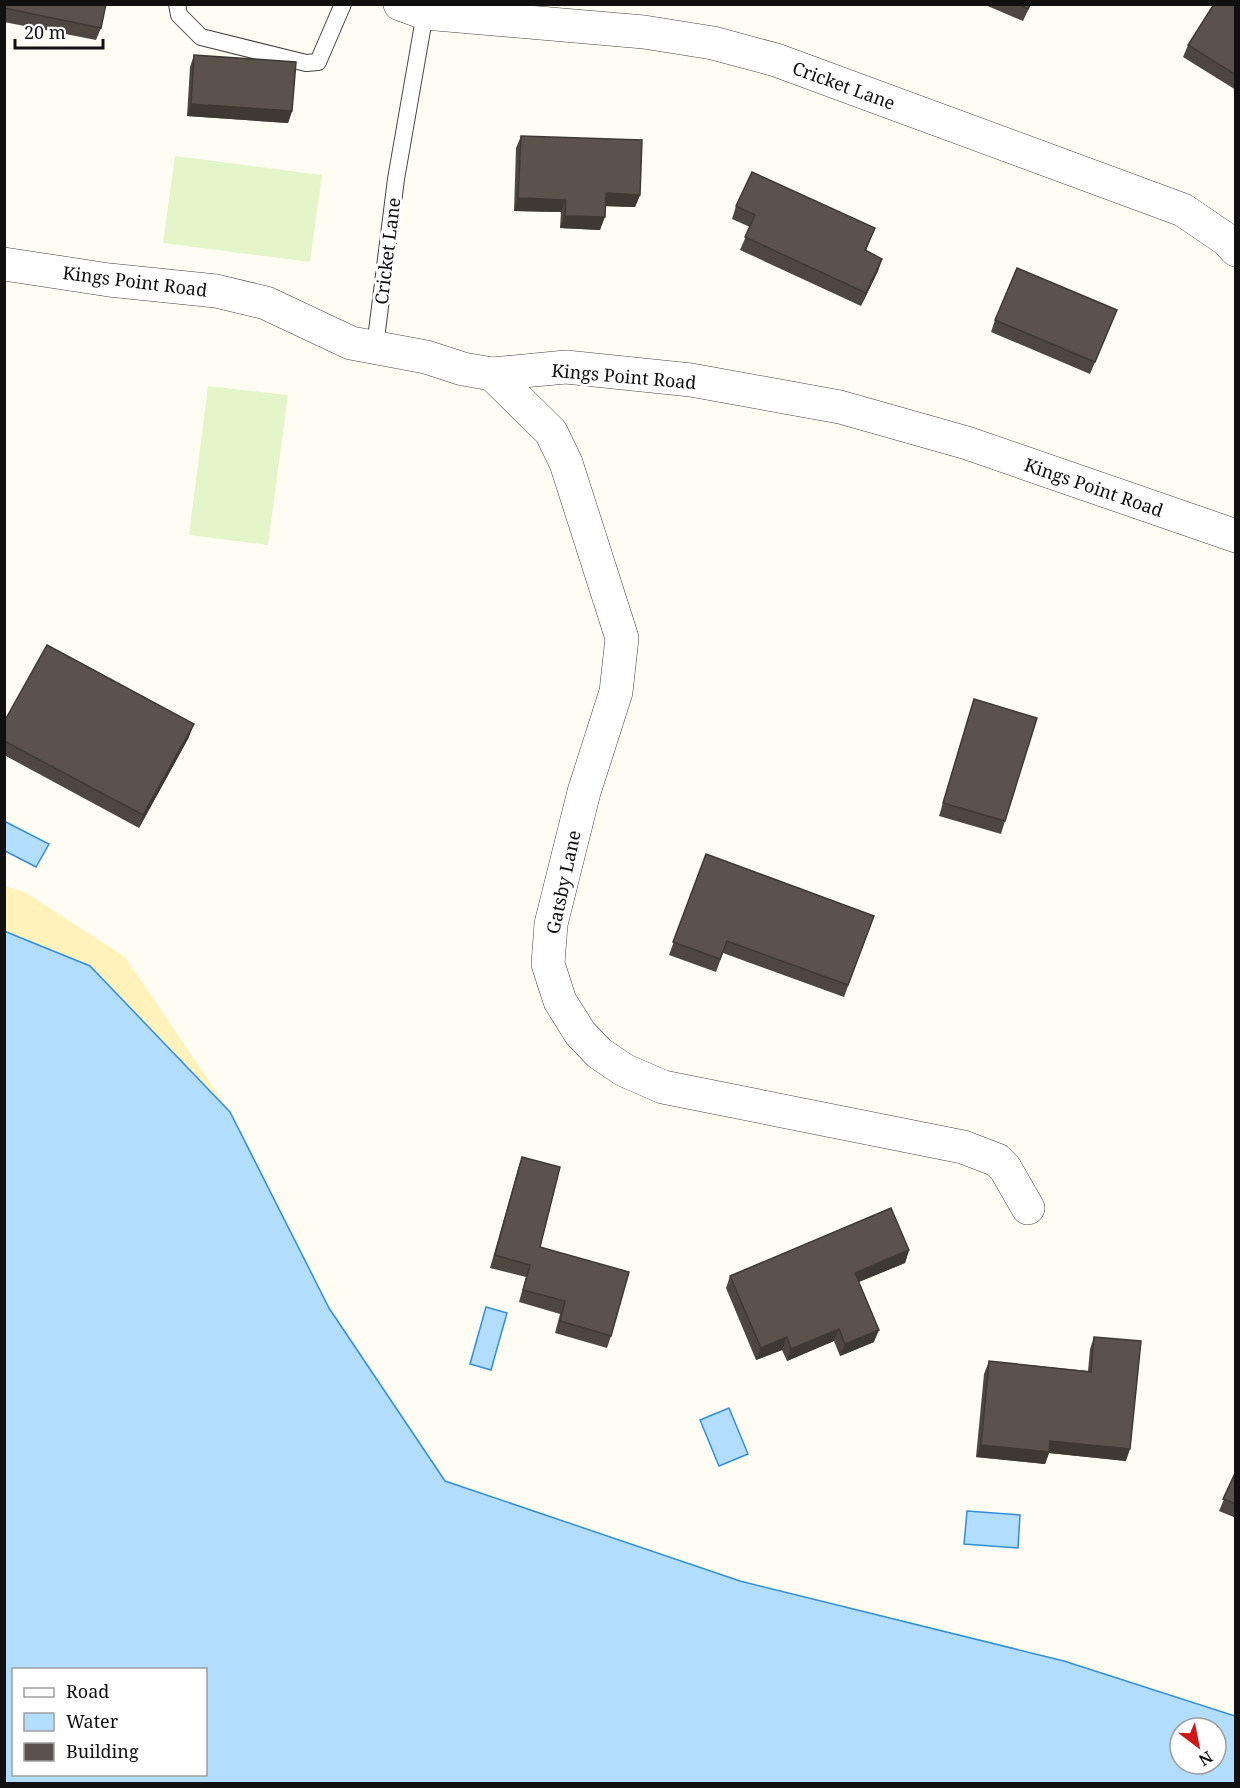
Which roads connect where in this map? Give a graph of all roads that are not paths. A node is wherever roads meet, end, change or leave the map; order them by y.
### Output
1 (177, 4) edge
2 (342, 4) edge
3 (413, 9) edge
4 (1236, 250) edge
5 (4, 264) edge
6 (375, 347) junction
7 (492, 374) junction
8 (1236, 536) edge
9 (1028, 1208) dead end

1 - 2 lane
3 - 4 street, Cricket Lane
3 - 6 lane, Cricket Lane
5 - 6 street, Kings Point Road
6 - 7 street, Kings Point Road
7 - 8 street, Kings Point Road
7 - 9 street, Gatsby Lane

